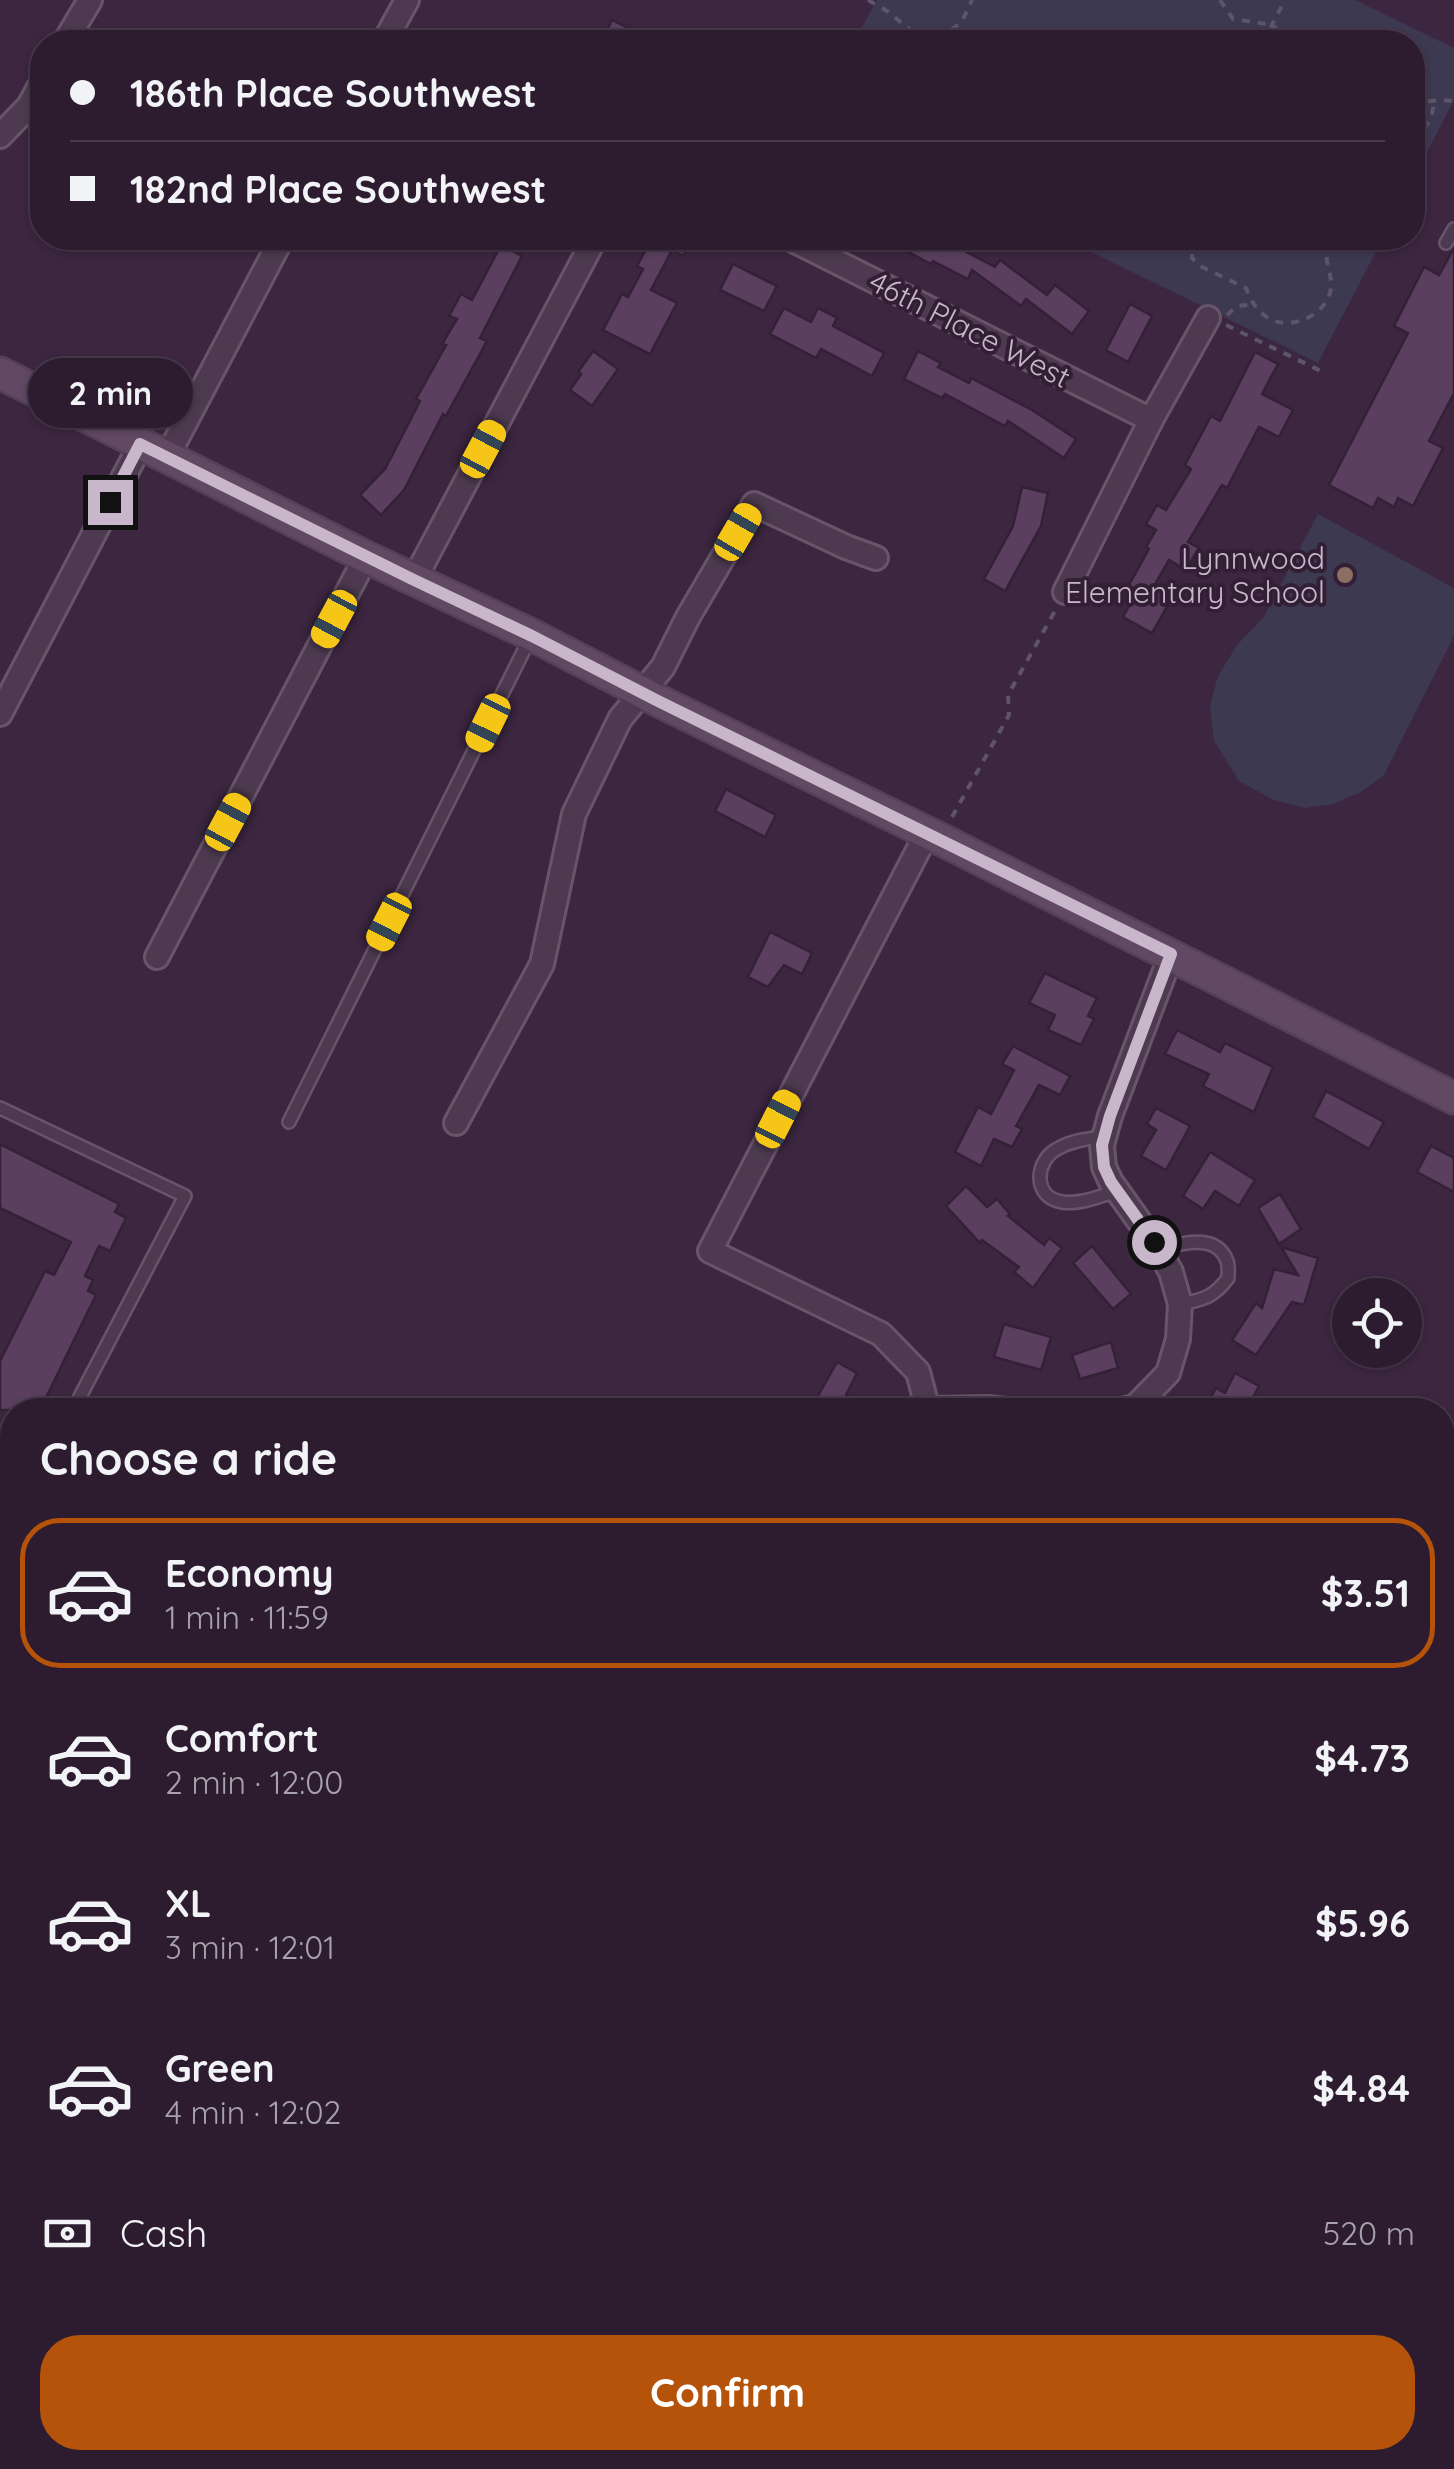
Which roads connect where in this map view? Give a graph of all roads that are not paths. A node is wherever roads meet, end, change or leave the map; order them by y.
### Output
1 (90, 0) edge
2 (407, 0) edge
3 (73, 30) edge
4 (391, 30) edge
5 (30, 104) edge
6 (0, 136) edge
7 (1454, 229) edge
8 (1446, 243) dead end
9 (275, 250) edge
10 (588, 250) edge
11 (813, 250) edge
12 (1208, 318) dead end
13 (0, 373) edge
14 (1151, 420) junction
15 (154, 451) junction
16 (366, 557) junction
17 (876, 558) dead end
18 (414, 580) junction
19 (1065, 592) road end
20 (532, 636) junction
21 (641, 692) junction
22 (0, 714) edge
23 (934, 836) junction
24 (1171, 954) junction
25 (157, 958) dead end
26 (1454, 1098) edge
27 (0, 1108) edge
28 (289, 1122) dead end
29 (456, 1124) dead end
30 (1104, 1137) junction
31 (1117, 1190) junction
32 (1158, 1249) junction
33 (1180, 1304) junction
34 (80, 1398) edge
35 (925, 1398) edge
36 (1142, 1398) edge

1 - 3 street
2 - 4 street
5 - 6 street
7 - 8 lane
9 - 15 street
10 - 18 street
11 - 14 street, 46th Place West
12 - 14 street
13 - 15 street
14 - 19 street
15 - 16 street
15 - 22 street
16 - 18 street
16 - 25 street
17 - 21 street
18 - 20 street
20 - 21 street
20 - 28 lane
21 - 23 street
21 - 29 street
23 - 24 street
23 - 35 street
24 - 26 street
24 - 30 street
27 - 34 lane
30 - 31 street
30 - 31 lane
31 - 32 street
32 - 33 street
32 - 33 lane
33 - 36 street

